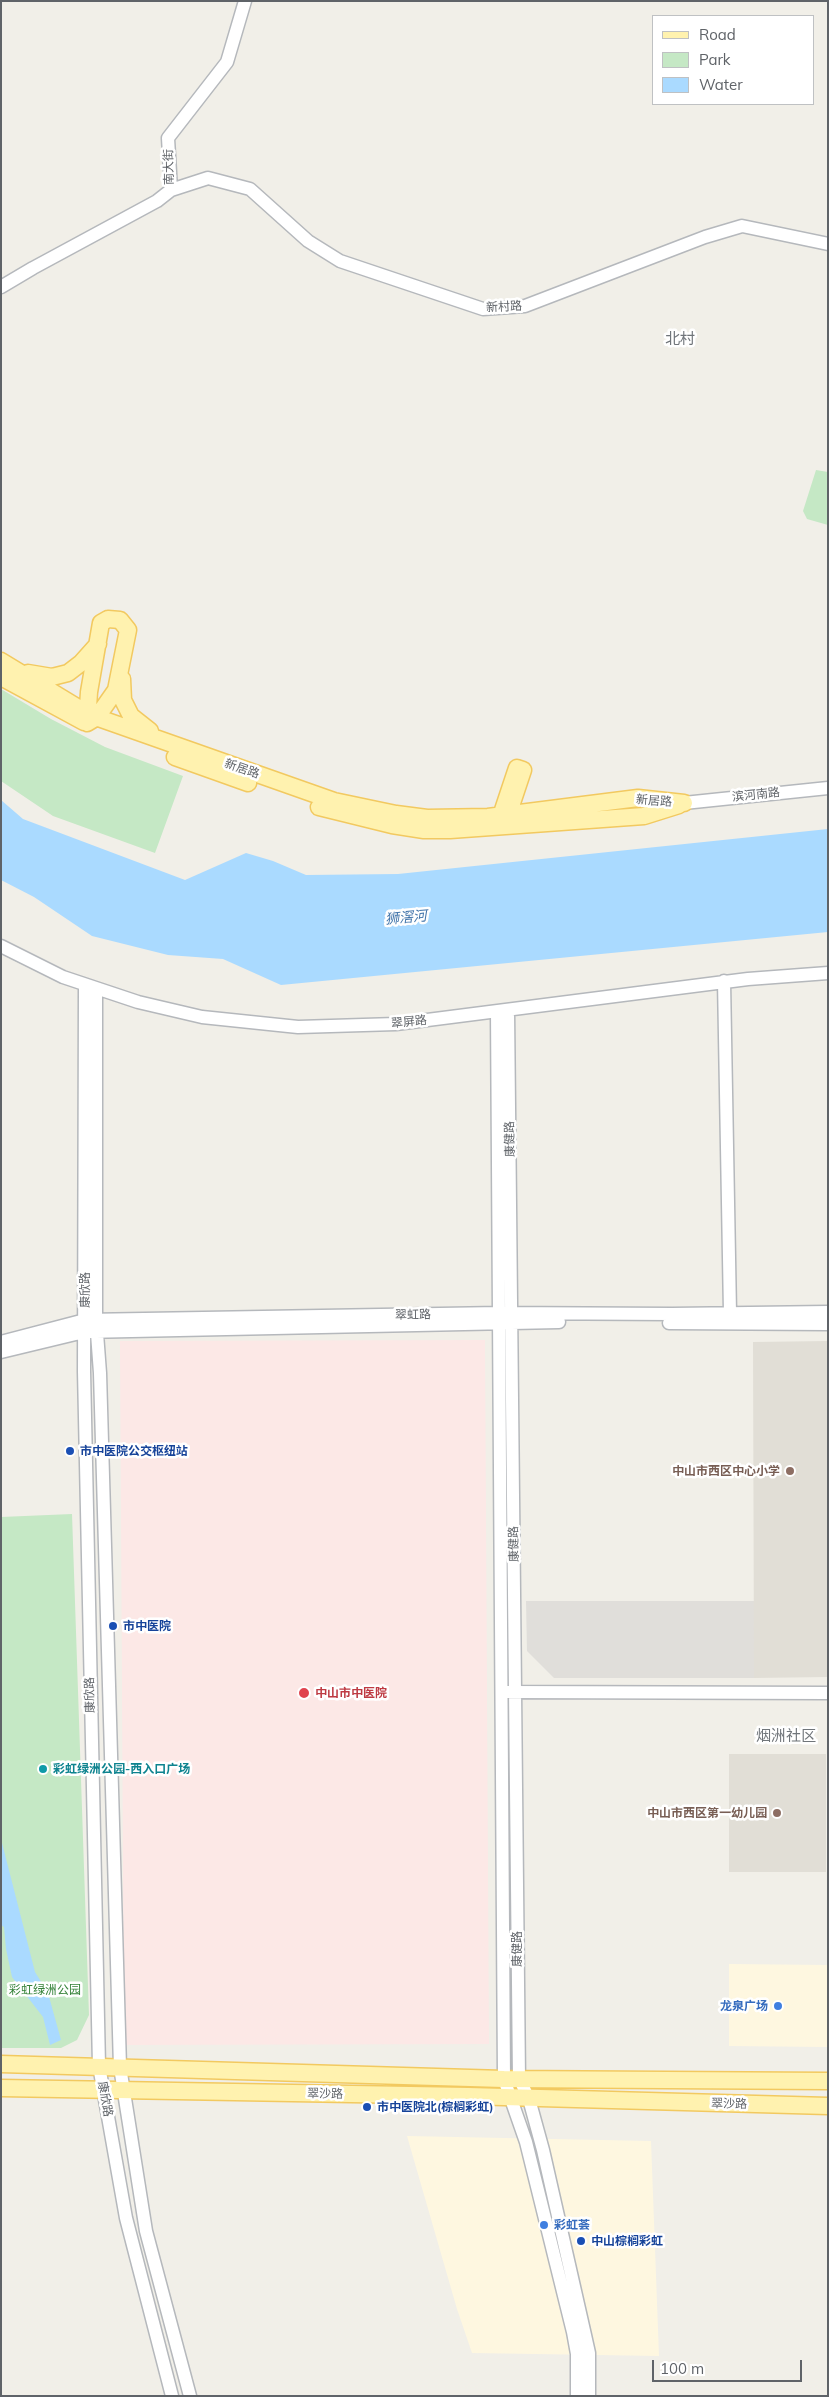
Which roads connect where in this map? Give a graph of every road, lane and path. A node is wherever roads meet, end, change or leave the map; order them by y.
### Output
1 (245, 1) edge
2 (171, 190) junction
3 (828, 244) edge
4 (1, 287) edge
5 (97, 647) junction
6 (122, 659) junction
7 (6, 669) edge
8 (90, 718) junction
9 (178, 747) junction
10 (828, 788) edge
11 (684, 803) joint
12 (502, 822) junction
13 (1, 946) edge
14 (828, 973) edge
15 (724, 982) junction
16 (90, 987) junction
17 (502, 1011) junction
18 (828, 1312) edge
19 (730, 1313) junction
20 (499, 1318) junction
21 (512, 1318) junction
22 (828, 1324) edge
23 (90, 1326) junction
24 (1, 1342) edge
25 (1, 1352) edge
26 (501, 1692) junction
27 (516, 1693) junction
28 (828, 1693) edge
29 (1, 2064) edge
30 (99, 2066) junction
31 (120, 2066) junction
32 (512, 2078) junction
33 (828, 2081) edge
34 (1, 2088) edge
35 (103, 2090) junction
36 (125, 2090) junction
37 (510, 2098) junction
38 (529, 2099) junction
39 (828, 2106) edge
40 (562, 2261) junction
41 (172, 2396) edge
42 (190, 2396) edge
43 (577, 2396) edge
44 (588, 2396) edge

1 - 2 street, 南大街
2 - 3 street, 新村路
2 - 4 street, 南大街
5 - 6 main road
5 - 6 main road
5 - 7 main road
5 - 8 main road
6 - 8 main road
6 - 9 main road
7 - 8 main road, 新居路
8 - 9 main road, 新居路
8 - 12 main road, 新居路
9 - 12 main road, 新居路
10 - 11 street, 滨河南路
11 - 12 main road, 新居路
13 - 16 street, 翠屏路
14 - 15 street, 翠屏路
15 - 17 street, 翠屏路
15 - 19 street
16 - 17 street, 翠屏路
16 - 23 street, 康欣路
17 - 20 street, 康健路
17 - 21 street, 康健路
18 - 19 street, 翠虹路
19 - 21 street, 翠虹路
20 - 21 street, 翠虹路
20 - 23 street, 翠虹路
20 - 26 street, 康健路
21 - 22 street, 翠虹路
21 - 27 street, 康健路
23 - 24 street, 翠虹路
23 - 25 street, 翠虹路
23 - 30 street, 康欣路
23 - 31 street, 康欣路
26 - 27 street
26 - 32 street, 康健路
27 - 28 street
27 - 32 street, 康健路
29 - 30 main road, 翠沙路
30 - 31 main road, 翠沙路
30 - 35 street, 康欣路
31 - 32 main road, 翠沙路
31 - 36 street, 康欣路
32 - 33 main road, 翠沙路
32 - 37 street
32 - 38 street
34 - 35 main road, 翠沙路
35 - 36 main road, 翠沙路
35 - 41 street, 康欣路
36 - 37 main road, 翠沙路
36 - 42 street, 康欣路
37 - 38 main road, 翠沙路
37 - 40 street
38 - 39 main road, 翠沙路
38 - 40 street
40 - 43 street
40 - 44 street

